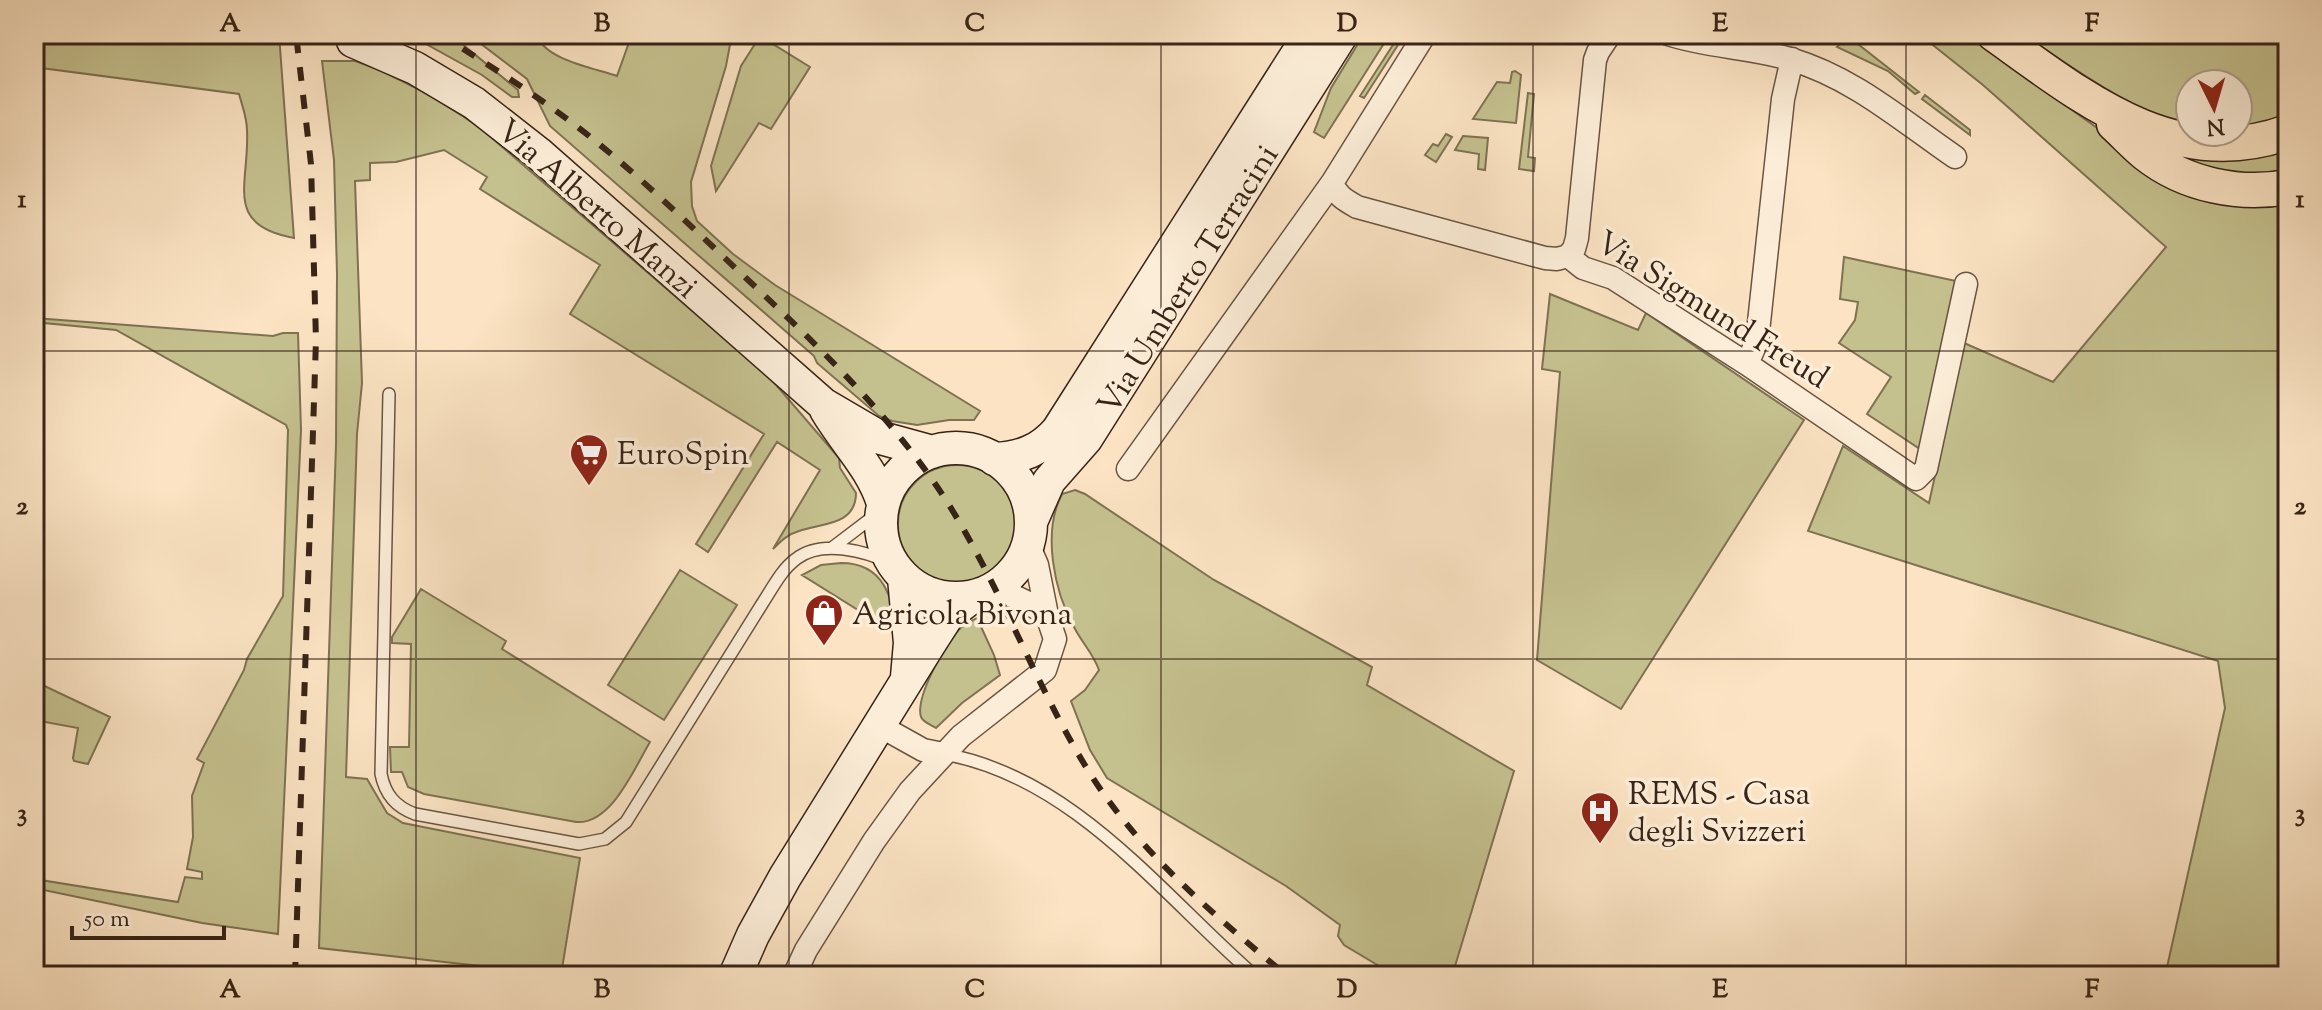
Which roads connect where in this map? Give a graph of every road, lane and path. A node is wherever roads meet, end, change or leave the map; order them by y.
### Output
1 (1310, 34) edge
2 (1342, 34) edge
3 (1425, 34) edge
4 (1610, 34) edge
5 (1668, 34) edge
6 (1994, 34) edge
7 (353, 41) dead end
8 (1792, 59) junction
9 (2091, 102) junction
10 (2288, 132) edge
11 (1955, 157) dead end
12 (1332, 183) junction
13 (2288, 187) edge
14 (1568, 256) junction
15 (1966, 284) dead end
16 (1747, 364) junction
17 (389, 394) dead end
18 (823, 404) junction
19 (932, 452) junction
20 (994, 459) junction
21 (1128, 469) dead end
22 (883, 507) junction
23 (1030, 533) junction
24 (832, 548) junction
25 (898, 571) junction
26 (980, 594) junction
27 (1047, 615) junction
28 (906, 684) junction
29 (880, 726) junction
30 (943, 754) junction
31 (735, 976) edge
32 (794, 976) edge
33 (1255, 976) edge

1 - 20 main road, Via Umberto Terracini
2 - 23 main road, Via Umberto Terracini
3 - 12 street
4 - 14 street
5 - 8 street
6 - 9 main road
7 - 18 main road, Via Alberto Manzi
8 - 11 street
8 - 16 street
9 - 10 main road
9 - 13 main road
12 - 14 street, Via Sigmund Freud
12 - 21 street
14 - 16 street, Via Sigmund Freud
15 - 16 street, Via Sigmund Freud
17 - 24 lane
18 - 19 main road, Via Alberto Manzi
18 - 22 main road, Via Alberto Manzi
19 - 20 main road
19 - 22 main road
20 - 23 main road
22 - 24 lane
22 - 25 main road
23 - 26 main road
23 - 27 street
24 - 25 lane
25 - 26 main road
25 - 28 main road
26 - 27 street
26 - 28 main road
27 - 30 street
28 - 29 main road
29 - 30 street
29 - 31 main road
30 - 32 street
30 - 33 lane

